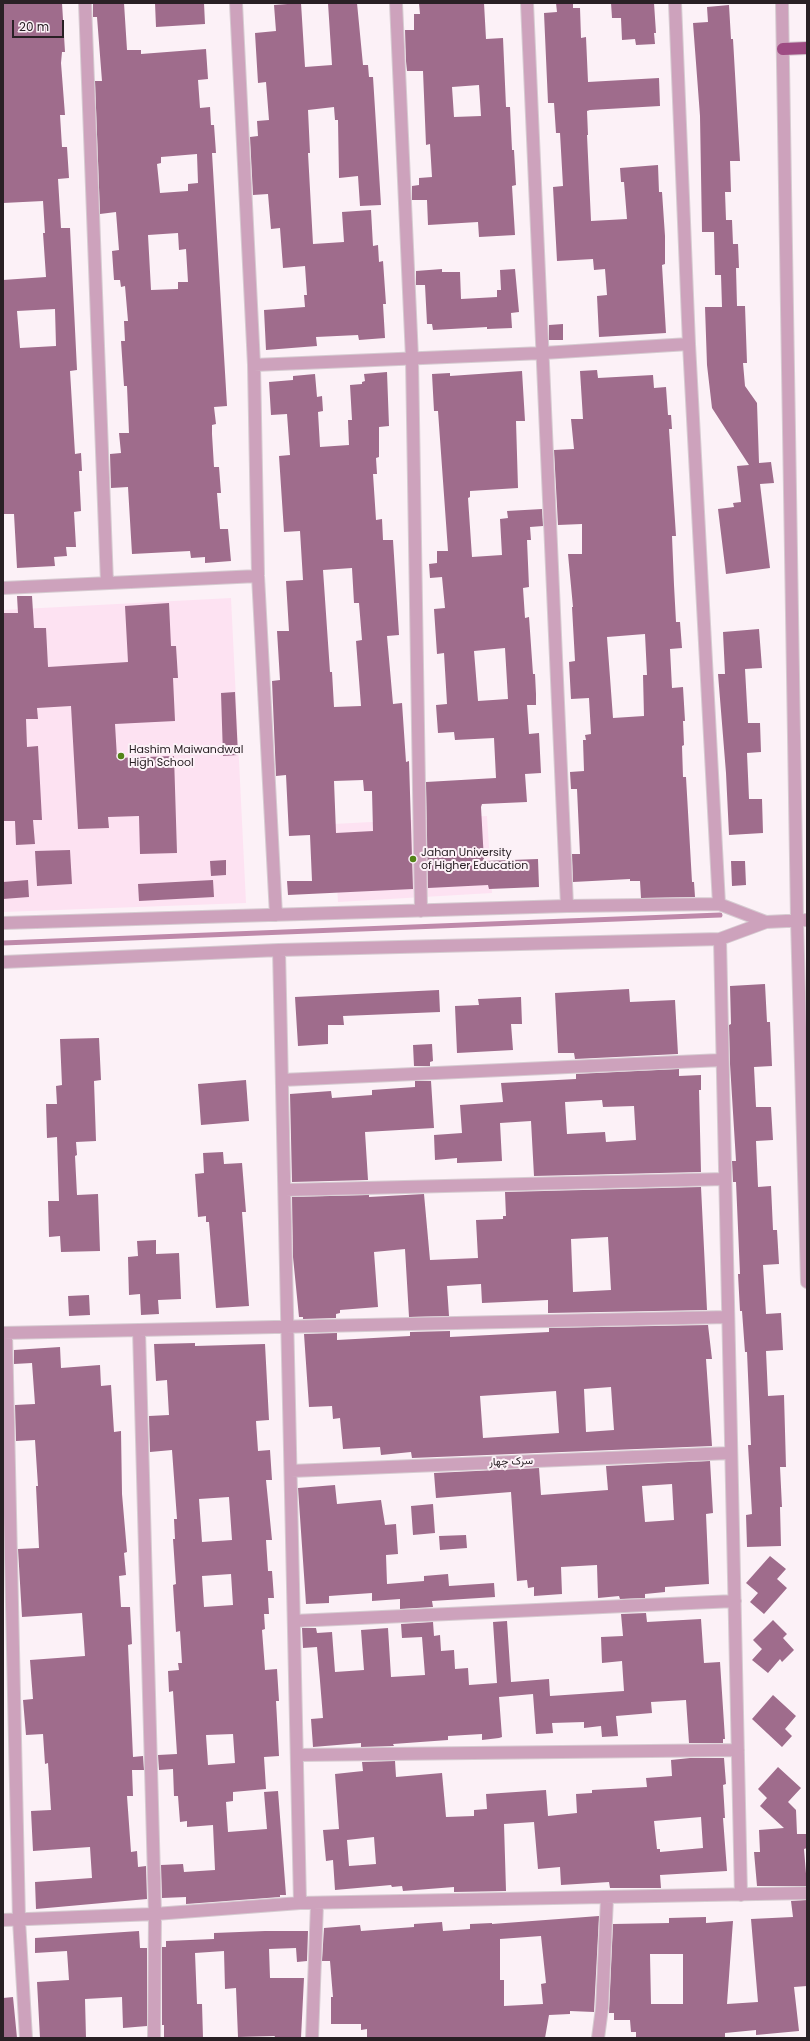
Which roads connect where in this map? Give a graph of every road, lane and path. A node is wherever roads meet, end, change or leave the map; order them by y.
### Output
1 (85, 3) edge
2 (236, 3) edge
3 (396, 3) edge
4 (527, 3) edge
5 (675, 3) edge
6 (782, 3) edge
7 (807, 48) edge
8 (783, 49) junction
9 (689, 344) junction
10 (544, 353) junction
11 (412, 358) junction
12 (254, 365) junction
13 (258, 576) junction
14 (107, 583) junction
15 (3, 588) edge
16 (719, 904) junction
17 (567, 906) junction
18 (421, 911) junction
19 (276, 915) junction
20 (802, 920) edge
21 (766, 922) junction
22 (3, 923) edge
23 (720, 939) junction
24 (279, 950) junction
25 (3, 962) edge
26 (722, 1060) junction
27 (282, 1080) junction
28 (725, 1179) junction
29 (284, 1190) junction
30 (807, 1282) edge
31 (728, 1317) junction
32 (287, 1327) junction
33 (139, 1330) junction
34 (4, 1333) edge
35 (731, 1453) junction
36 (291, 1471) junction
37 (735, 1601) junction
38 (294, 1621) junction
39 (738, 1750) junction
40 (297, 1755) junction
41 (807, 1893) edge
42 (741, 1895) junction
43 (607, 1898) junction
44 (300, 1903) junction
45 (317, 1904) junction
46 (155, 1914) junction
47 (3, 1920) edge
48 (19, 1920) junction
49 (26, 2038) edge
50 (154, 2038) edge
51 (312, 2038) edge
52 (598, 2038) edge

1 - 14 street
2 - 12 street
3 - 11 street
4 - 10 street
5 - 9 street
6 - 8 street
7 - 8 highway
8 - 20 street
9 - 10 street
9 - 16 street
10 - 11 street
10 - 17 street
11 - 12 street
11 - 18 street
12 - 13 street
13 - 14 street
13 - 19 street
14 - 15 street
16 - 17 street
16 - 21 street
17 - 18 street
18 - 19 street
19 - 22 street
20 - 21 street
20 - 30 street
21 - 23 street
23 - 24 street
23 - 26 street
24 - 25 street
24 - 27 street
26 - 27 street
26 - 28 street
27 - 29 street
28 - 29 street
28 - 31 street
29 - 32 street
31 - 32 street
31 - 35 street
32 - 33 street
32 - 36 street
33 - 34 street
33 - 46 street
34 - 48 street
35 - 36 street, سرک چهار
35 - 37 street
36 - 38 street
37 - 38 street
37 - 39 street
38 - 40 street
39 - 40 street
39 - 42 street
40 - 44 street
41 - 42 street
42 - 43 street
43 - 45 street
43 - 52 street
44 - 45 street
44 - 46 street
45 - 51 street
46 - 48 street
46 - 50 street
47 - 48 street
48 - 49 street

